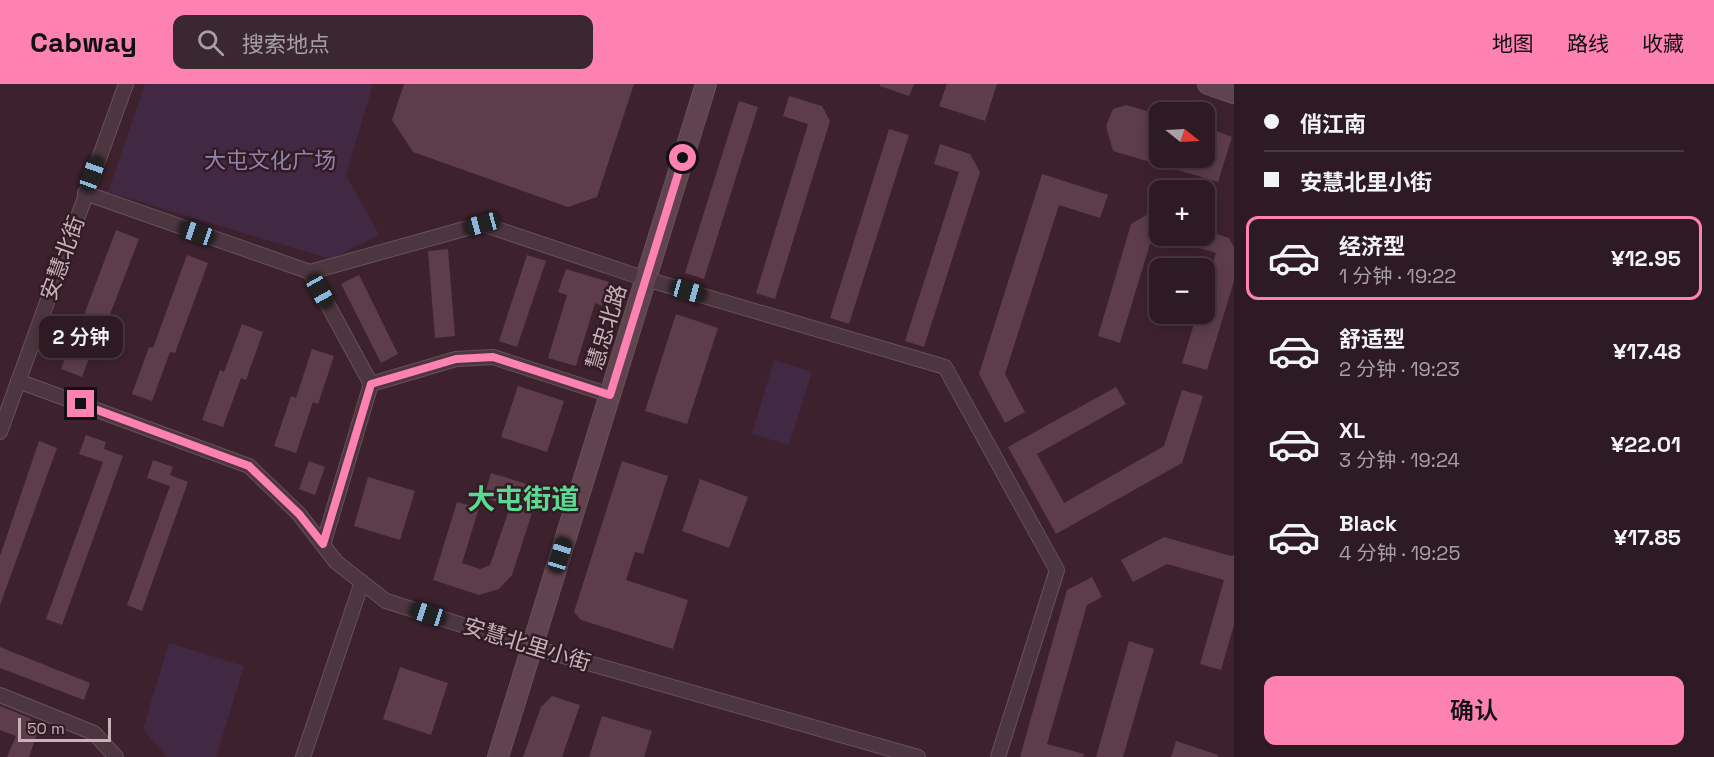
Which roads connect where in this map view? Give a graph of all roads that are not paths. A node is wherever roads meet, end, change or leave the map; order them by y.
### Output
1 (126, 84) edge
2 (706, 84) edge
3 (1208, 84) edge
4 (1234, 93) edge
5 (85, 194) junction
6 (310, 272) junction
7 (646, 279) junction
8 (18, 381) junction
9 (371, 384) junction
10 (610, 395) junction
11 (0, 432) edge
12 (323, 544) junction
13 (362, 582) junction
14 (532, 647) junction
15 (0, 694) edge
16 (116, 757) edge
17 (303, 757) edge
18 (498, 757) edge
19 (918, 757) edge
20 (998, 757) edge

1 - 5 street, 安慧北街
2 - 7 street, 慧忠北路
3 - 4 street
5 - 6 street
5 - 8 street, 安慧北街
6 - 7 street
6 - 9 street
7 - 10 street, 慧忠北路
7 - 20 street
8 - 11 street, 安慧北街
8 - 12 street, 安慧北里小街
9 - 10 street
9 - 12 street
10 - 14 street, 慧忠北路
12 - 13 street, 安慧北里小街
13 - 14 street, 安慧北里小街
13 - 17 street
14 - 18 street, 慧忠北路
14 - 19 street, 安慧北里小街
15 - 16 street

